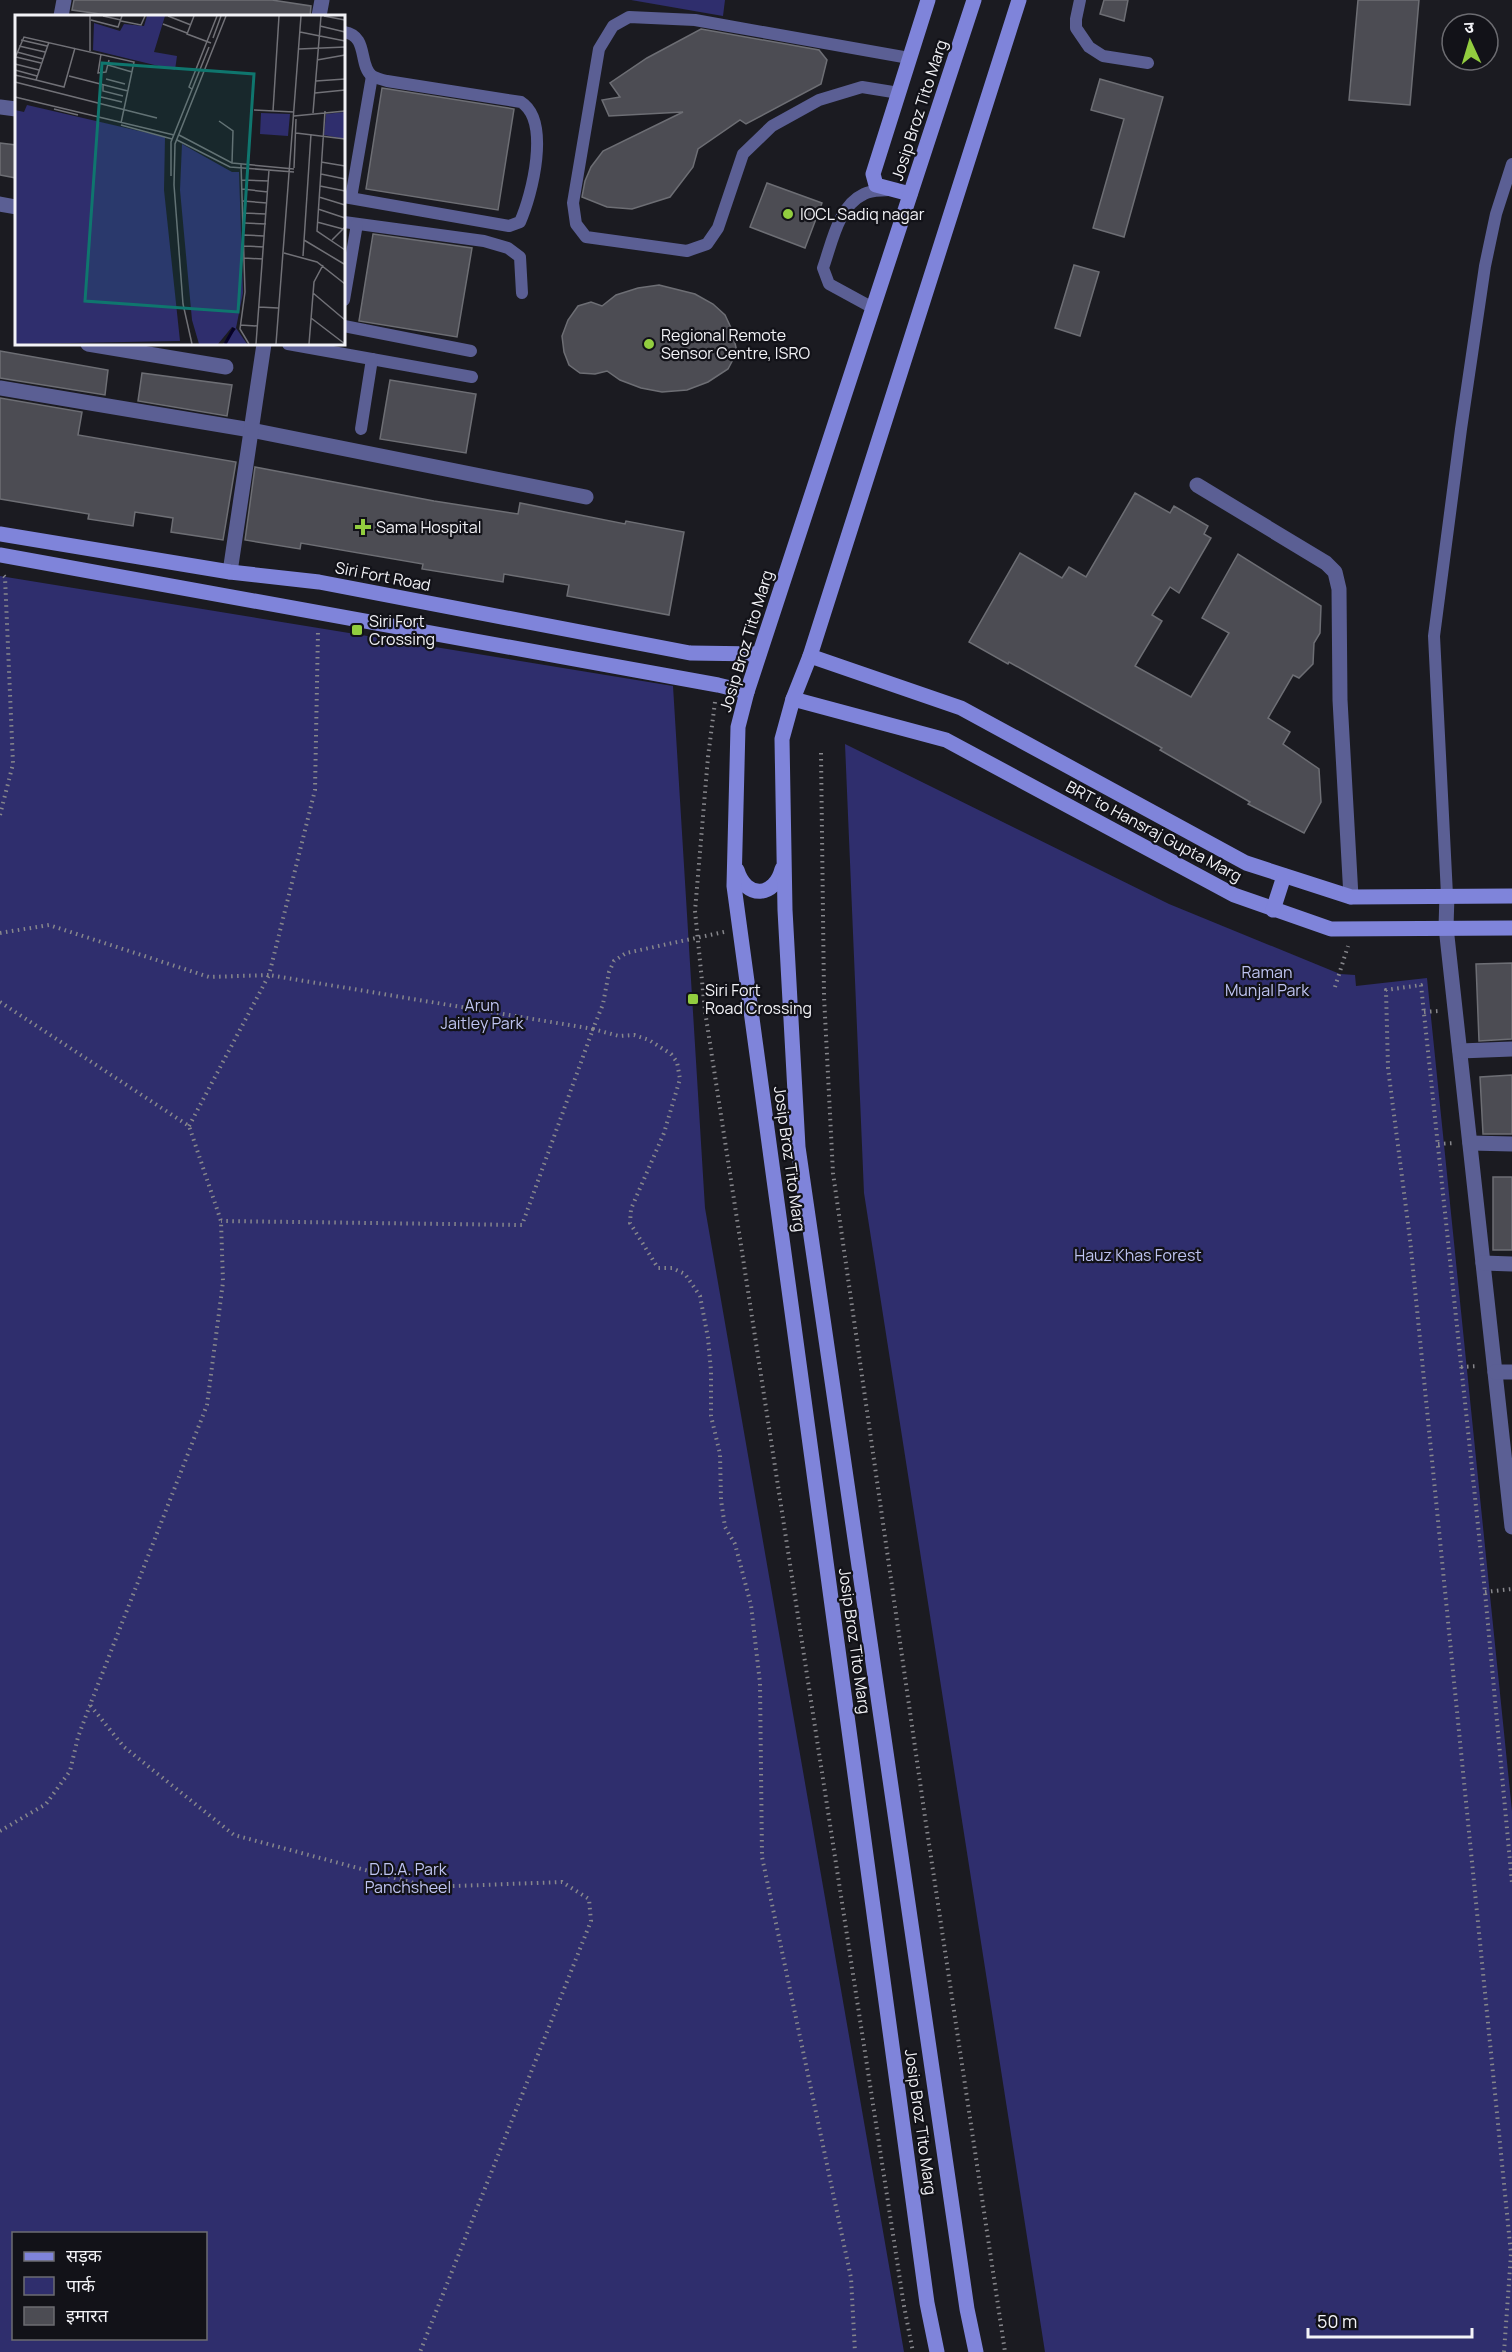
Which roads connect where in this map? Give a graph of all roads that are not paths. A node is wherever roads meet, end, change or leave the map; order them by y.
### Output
1 (64, 0) edge
2 (322, 0) edge
3 (928, 0) edge
4 (974, 0) edge
5 (1019, 0) edge
6 (1080, 0) edge
7 (61, 15) edge
8 (319, 15) edge
9 (345, 32) edge
10 (909, 58) junction
11 (1148, 63) dead end
12 (372, 76) junction
13 (899, 93) junction
14 (0, 107) edge
15 (15, 109) edge
16 (1512, 164) edge
17 (895, 190) junction
18 (910, 194) junction
19 (347, 198) edge
20 (0, 204) edge
21 (15, 207) edge
22 (345, 222) edge
23 (357, 224) junction
24 (522, 293) dead end
25 (345, 294) edge
26 (873, 308) junction
27 (345, 326) edge
28 (94, 345) edge
29 (264, 345) edge
30 (294, 345) edge
31 (471, 351) dead end
32 (372, 359) junction
33 (225, 367) dead end
34 (472, 377) dead end
35 (0, 388) edge
36 (361, 429) dead end
37 (251, 430) junction
38 (1197, 485) dead end
39 (586, 497) dead end
40 (0, 534) edge
41 (0, 555) edge
42 (230, 572) junction
43 (759, 654) junction
44 (810, 656) junction
45 (747, 693) junction
46 (793, 699) junction
47 (735, 861) junction
48 (784, 863) junction
49 (1284, 876) junction
50 (1447, 895) junction
51 (1512, 896) edge
52 (1350, 897) junction
53 (1274, 910) junction
54 (1446, 927) junction
55 (1512, 928) edge
56 (1512, 1049) edge
57 (1460, 1051) junction
58 (1470, 1143) junction
59 (1512, 1144) edge
60 (1483, 1263) junction
61 (1512, 1264) edge
62 (1495, 1372) junction
63 (1512, 1372) edge
64 (1510, 1473) edge
65 (1512, 1527) edge
66 (937, 2352) edge
67 (976, 2352) edge

1 - 7 street
2 - 8 street
3 - 10 main road
4 - 18 main road, Josip Broz Tito Marg
5 - 44 main road, Josip Broz Tito Marg
6 - 11 lane
9 - 12 lane
10 - 13 main road
10 - 13 lane
12 - 19 lane
12 - 19 lane
13 - 17 main road
14 - 15 street
16 - 50 lane
17 - 18 main road
17 - 26 lane
18 - 26 main road, Josip Broz Tito Marg
20 - 21 street
22 - 23 lane
23 - 24 lane
23 - 25 lane
26 - 43 main road, Josip Broz Tito Marg
27 - 31 lane
28 - 33 street
29 - 37 street
30 - 32 lane
32 - 34 lane
32 - 36 lane
35 - 37 street
37 - 39 street
37 - 42 street
38 - 52 street
40 - 42 main road, Siri Fort Road
41 - 45 main road
42 - 43 main road, Siri Fort Road
43 - 45 main road, Josip Broz Tito Marg
44 - 46 main road, Josip Broz Tito Marg
44 - 49 main road, BRT to Hansraj Gupta Marg
45 - 47 main road, Josip Broz Tito Marg
46 - 48 main road, Josip Broz Tito Marg
46 - 53 main road, BRT to Hansraj Gupta Marg
47 - 48 main road
47 - 66 main road, Josip Broz Tito Marg
48 - 67 main road, Josip Broz Tito Marg
49 - 52 main road, BRT to Hansraj Gupta Marg
49 - 53 main road
50 - 51 main road, BRT to Hansraj Gupta Marg
50 - 52 main road, BRT to Hansraj Gupta Marg
50 - 54 street
53 - 54 main road, BRT to Hansraj Gupta Marg
54 - 55 main road, BRT to Hansraj Gupta Marg
54 - 57 street
56 - 57 street
57 - 58 street
58 - 59 street
58 - 60 street
60 - 61 street
60 - 62 street
62 - 63 street
62 - 64 street
64 - 65 street

